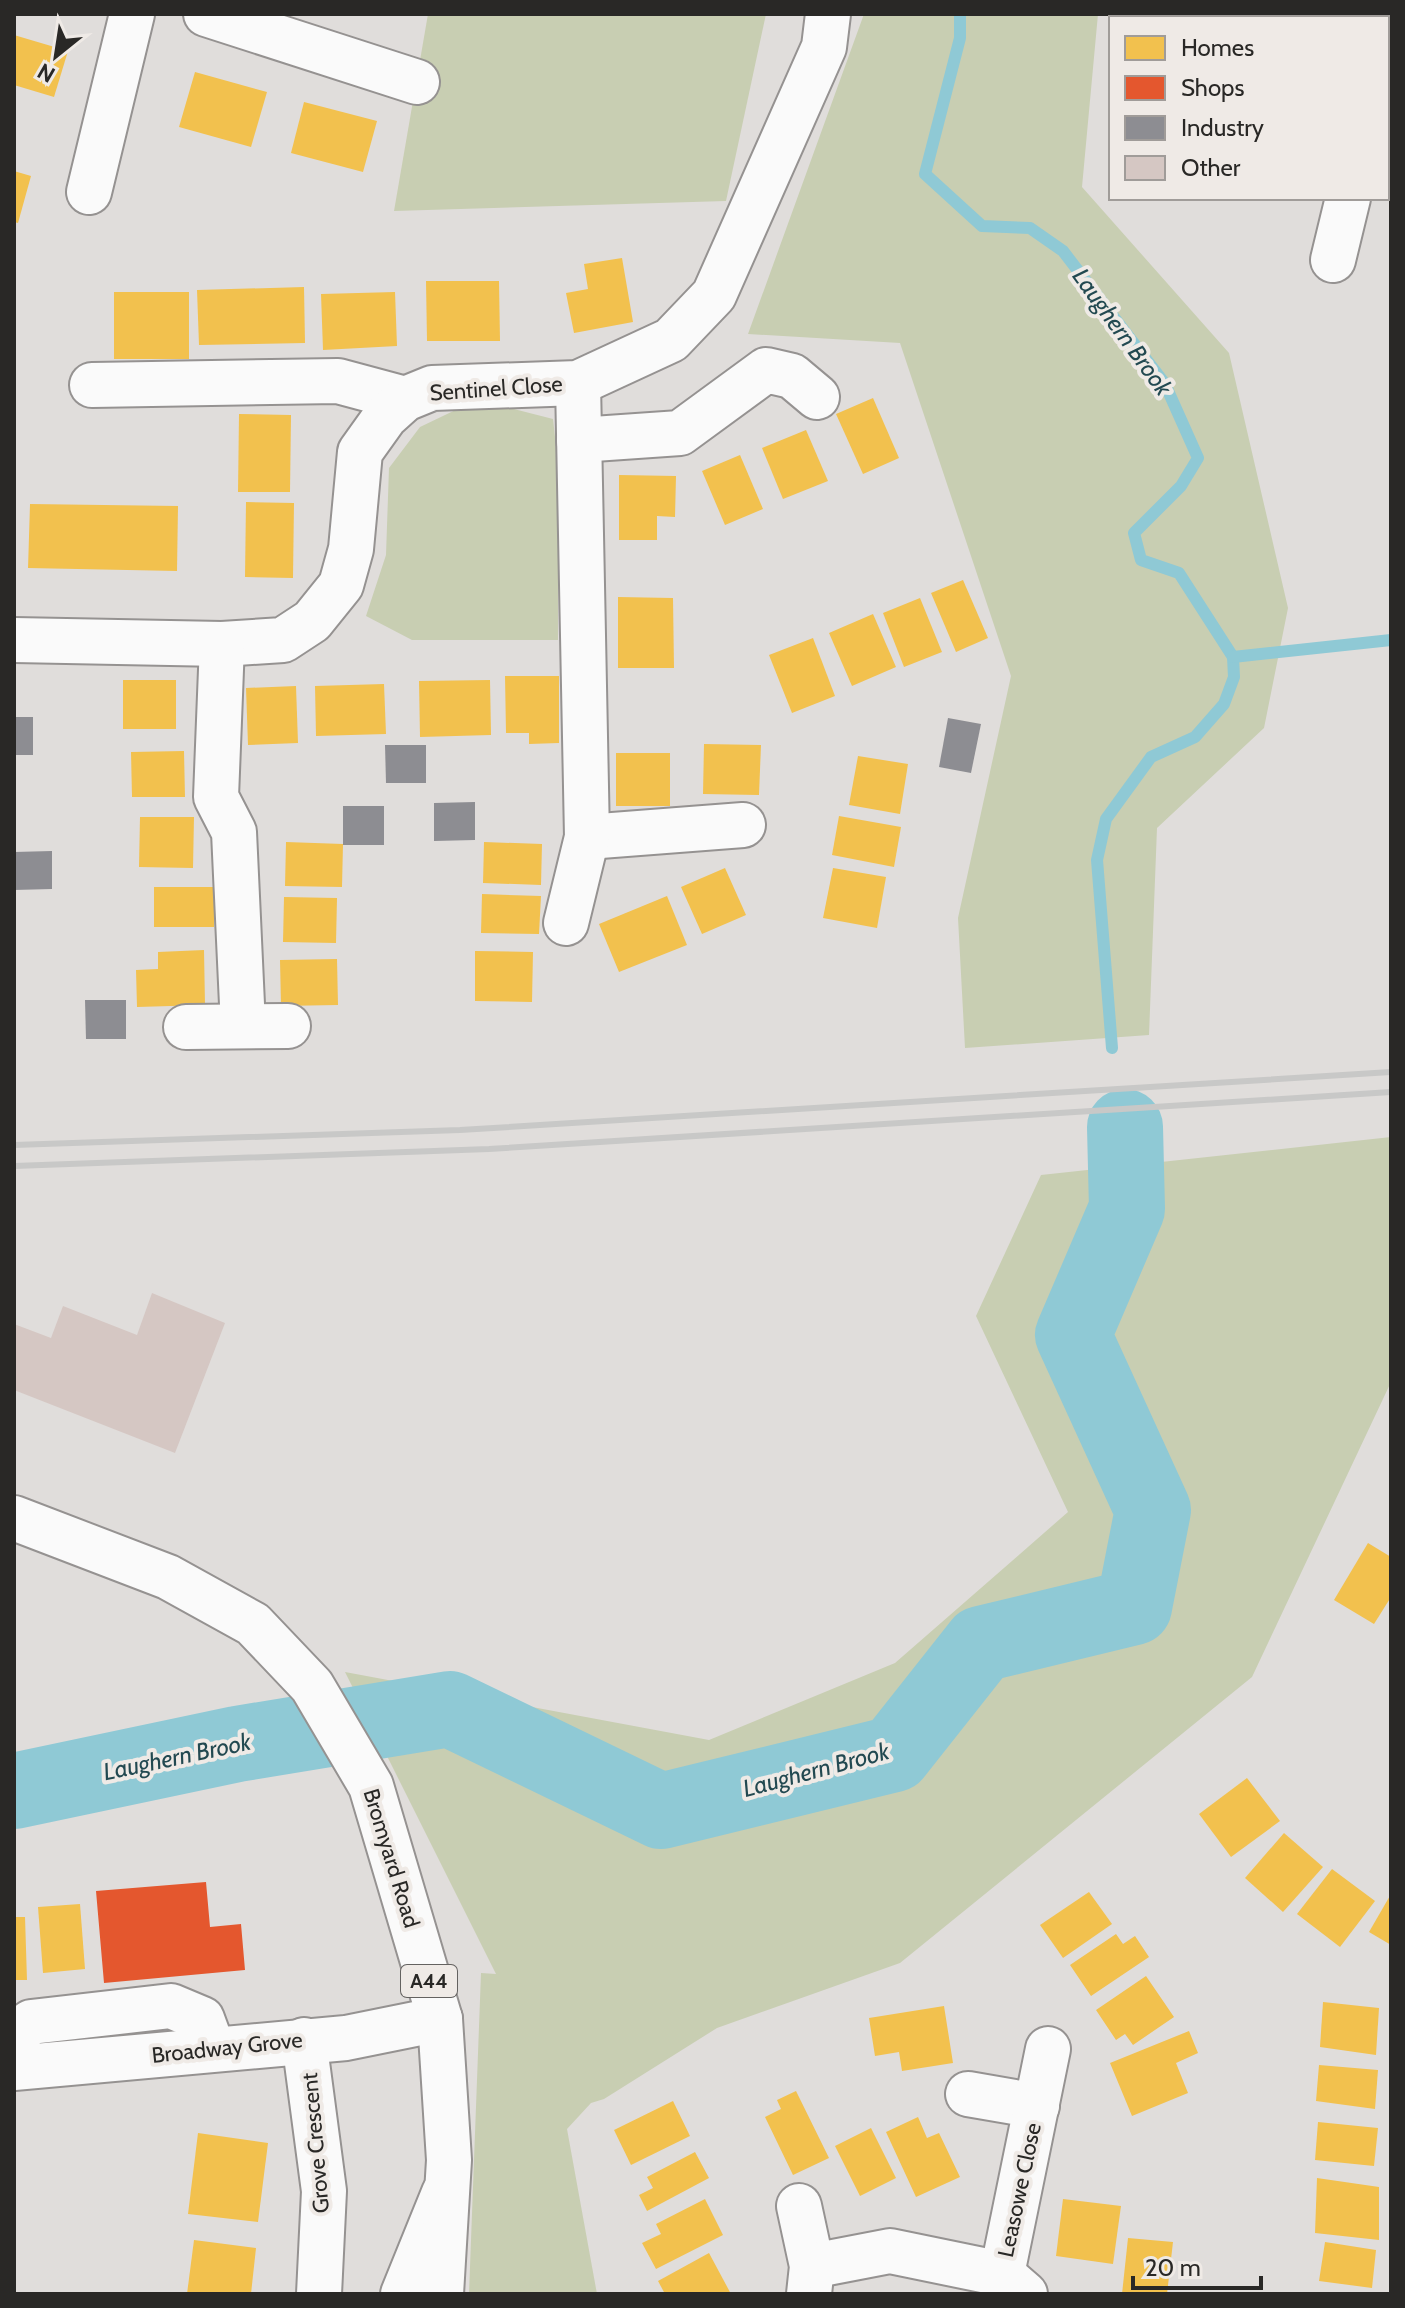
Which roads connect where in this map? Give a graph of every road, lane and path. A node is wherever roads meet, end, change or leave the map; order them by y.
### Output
1 (132, 14) edge
2 (206, 14) edge
3 (828, 14) edge
4 (266, 23) edge
5 (417, 82) dead end
6 (89, 192) dead end
7 (1348, 200) edge
8 (1333, 260) dead end
9 (578, 383) junction
10 (92, 385) dead end
11 (817, 397) dead end
12 (405, 399) junction
13 (579, 440) junction
14 (14, 640) edge
15 (222, 644) junction
16 (743, 825) dead end
17 (587, 837) junction
18 (566, 923) dead end
19 (243, 1026) junction
20 (288, 1026) dead end
21 (186, 1027) dead end
22 (14, 1518) edge
23 (440, 2019) junction
24 (304, 2040) junction
25 (14, 2048) edge
26 (213, 2049) junction
27 (1048, 2049) dead end
28 (14, 2068) edge
29 (968, 2094) dead end
30 (1037, 2106) junction
31 (448, 2183) junction
32 (799, 2206) dead end
33 (810, 2280) edge
34 (1014, 2284) edge
35 (319, 2294) edge
36 (403, 2294) edge
37 (441, 2294) edge

1 - 6 street
2 - 4 street
3 - 9 street, Sentinel Close
4 - 5 street
7 - 8 street
9 - 12 street, Sentinel Close
9 - 13 street
10 - 12 street
11 - 13 street
12 - 15 street, Sentinel Close
13 - 17 street
14 - 15 street, Sentinel Close
15 - 19 street
16 - 17 street
17 - 18 street
19 - 20 street
19 - 21 street
22 - 23 street, Bromyard Road / A44
23 - 24 street, Broadway Grove
23 - 31 street, Bromyard Road / A44
24 - 26 street, Broadway Grove
24 - 35 street, Grove Crescent
25 - 26 street
26 - 28 street, Broadway Grove
27 - 30 street, Leasowe Close
29 - 30 street, Leasowe Close
30 - 34 street, Leasowe Close
31 - 36 street
31 - 37 street, Bromyard Road / A44
32 - 33 street
33 - 34 street

